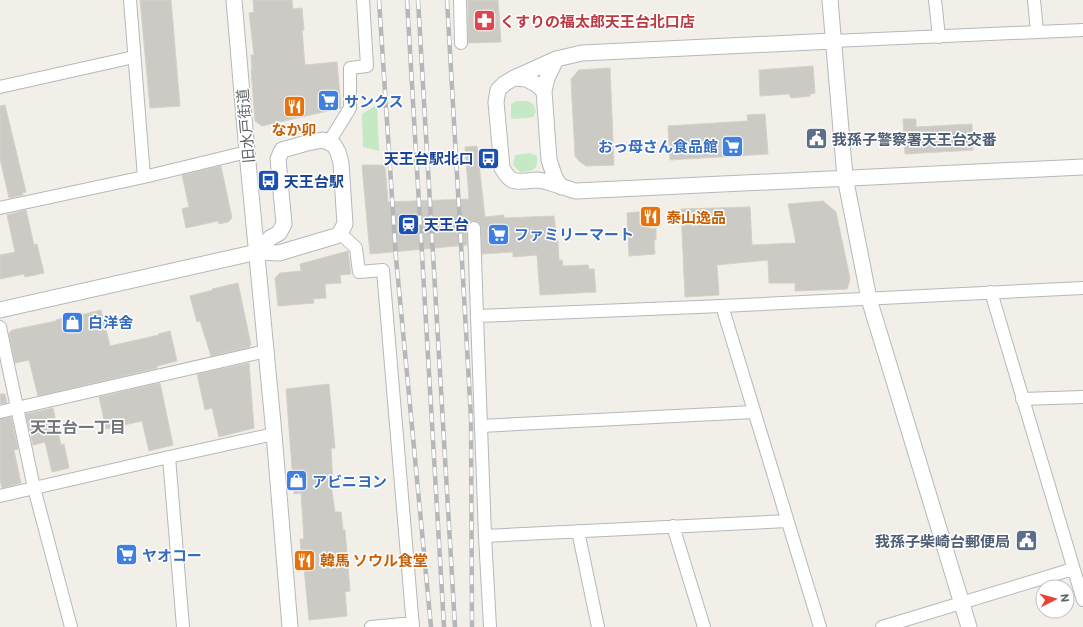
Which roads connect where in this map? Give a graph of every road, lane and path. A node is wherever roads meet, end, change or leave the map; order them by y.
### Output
1 (130, 0) edge
2 (234, 0) edge
3 (363, 0) edge
4 (460, 0) edge
5 (830, 0) edge
6 (935, 0) edge
7 (1034, 0) edge
8 (1083, 30) edge
9 (1036, 32) junction
10 (938, 37) junction
11 (833, 41) junction
12 (461, 43) dead end
13 (134, 57) junction
14 (556, 59) junction
15 (514, 78) junction
16 (0, 87) edge
17 (544, 91) junction
18 (329, 142) junction
19 (247, 152) junction
20 (549, 160) junction
21 (1083, 167) edge
22 (144, 177) junction
23 (845, 177) junction
24 (539, 180) junction
25 (561, 187) junction
26 (0, 208) edge
27 (474, 228) dead end
28 (340, 233) junction
29 (257, 252) junction
30 (1083, 288) edge
31 (991, 292) junction
32 (869, 299) junction
33 (722, 306) junction
34 (0, 310) edge
35 (477, 316) junction
36 (0, 327) edge
37 (266, 351) junction
38 (1083, 397) edge
39 (1022, 399) junction
40 (17, 408) junction
41 (0, 412) edge
42 (754, 412) junction
43 (481, 426) junction
44 (274, 434) junction
45 (169, 458) junction
46 (34, 488) junction
47 (0, 496) edge
48 (787, 521) junction
49 (673, 526) junction
50 (578, 531) junction
51 (485, 536) junction
52 (1073, 569) junction
53 (1083, 600) edge
54 (962, 603) junction
55 (413, 625) edge
56 (71, 627) edge
57 (182, 627) edge
58 (290, 627) edge
59 (372, 627) edge
60 (490, 627) edge
61 (598, 627) edge
62 (704, 627) edge
63 (820, 627) edge
64 (882, 627) edge
65 (969, 627) edge

1 - 13 street
2 - 19 street, 旧水戸街道
3 - 18 street
4 - 12 street
5 - 11 street
6 - 10 street
7 - 9 street
8 - 9 street
9 - 10 street
10 - 11 street
11 - 14 street
11 - 23 street
13 - 16 street
13 - 22 street
14 - 15 street
14 - 17 street
15 - 17 street
15 - 24 street
17 - 20 street
18 - 28 street
18 - 29 street
19 - 22 street
19 - 29 street, 旧水戸街道
20 - 24 street
20 - 25 street
21 - 23 street
22 - 26 street
23 - 25 street
23 - 32 street
24 - 25 street
27 - 35 street
28 - 29 street
28 - 55 street
29 - 34 street
29 - 37 street, 旧水戸街道
30 - 31 street
31 - 32 street
31 - 39 street
32 - 33 street
32 - 54 street
33 - 35 street
33 - 42 street
35 - 43 street
36 - 40 street
37 - 40 street
37 - 44 street, 旧水戸街道
38 - 39 street
39 - 52 street
40 - 41 street
40 - 46 street
42 - 43 street
42 - 48 street
43 - 51 street
44 - 45 street
44 - 58 street, 旧水戸街道
45 - 46 street
45 - 57 street
46 - 47 street
46 - 56 street
48 - 49 street
48 - 63 street
49 - 50 street
49 - 62 street
50 - 51 street
50 - 61 street
51 - 60 street
52 - 53 street
52 - 54 street
54 - 64 street
54 - 65 street
55 - 59 street

